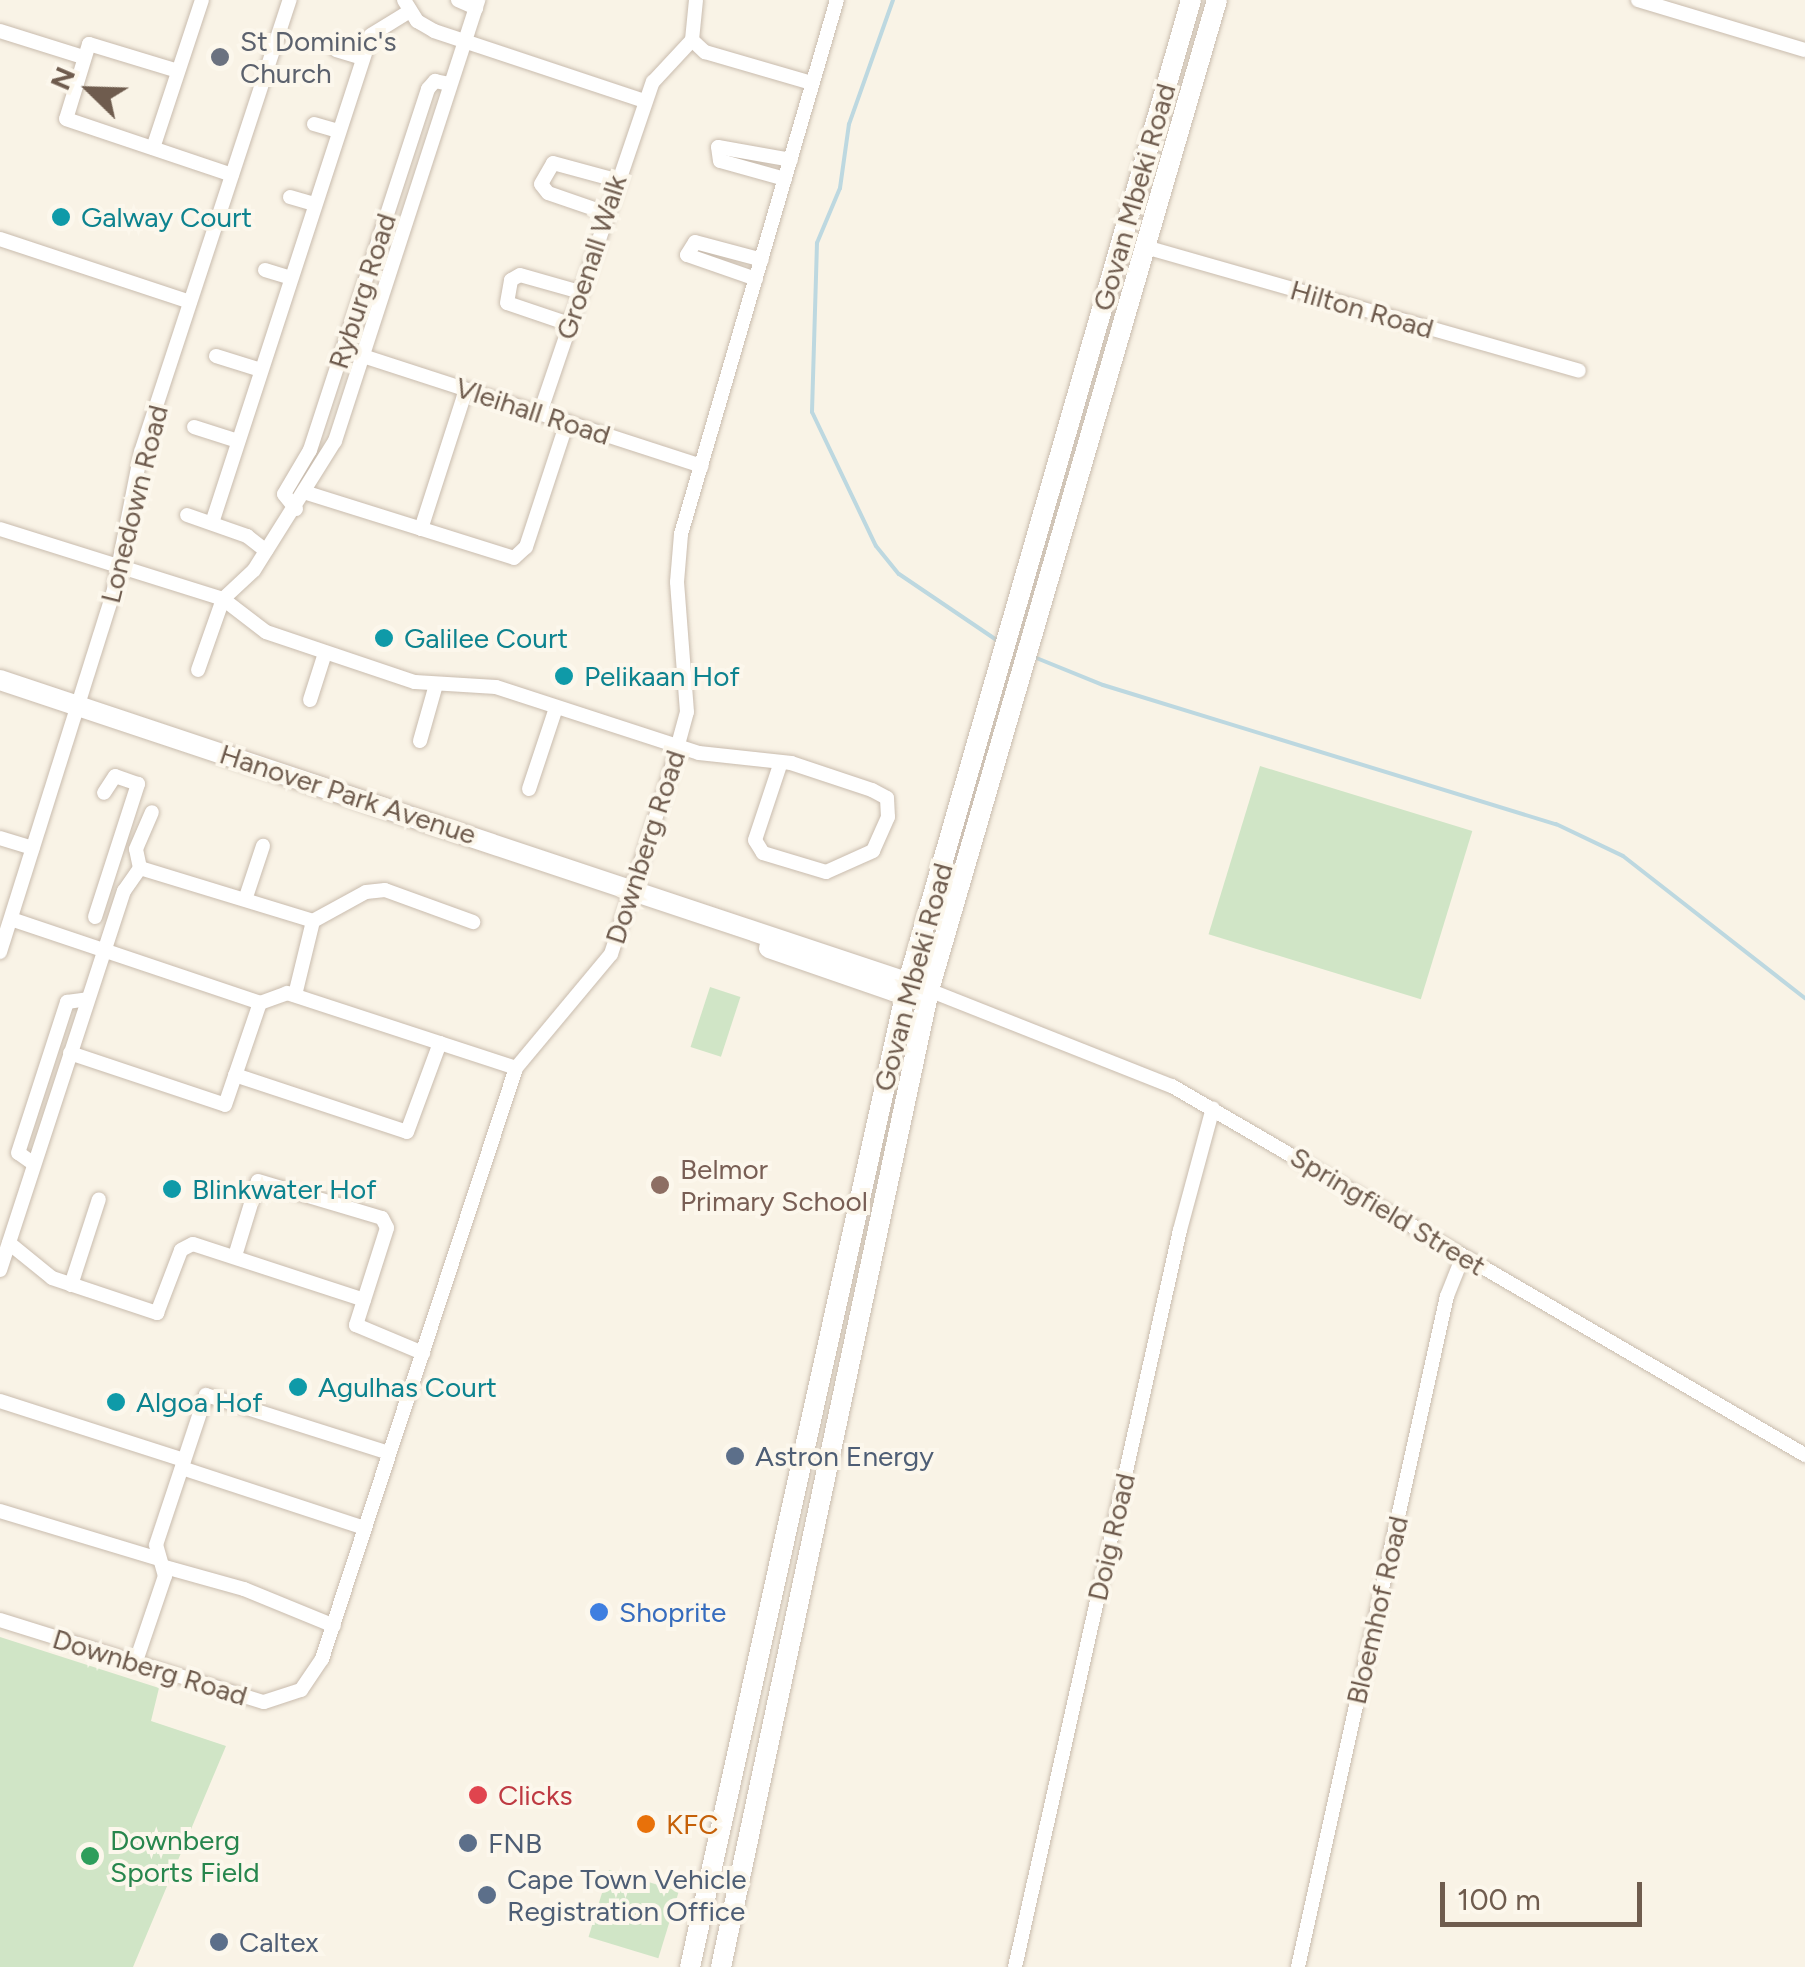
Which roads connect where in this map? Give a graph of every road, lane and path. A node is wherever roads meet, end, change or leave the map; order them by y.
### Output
1 (202, 0) edge
2 (290, 0) edge
3 (458, 0) edge
4 (696, 0) edge
5 (837, 0) edge
6 (1191, 0) edge
7 (1216, 0) edge
8 (1638, 0) edge
9 (477, 4) edge
10 (407, 6) edge
11 (0, 30) edge
12 (463, 40) junction
13 (692, 40) junction
14 (336, 50) dead end
15 (1805, 50) edge
16 (83, 58) junction
17 (362, 58) junction
18 (178, 71) junction
19 (812, 83) junction
20 (449, 84) junction
21 (642, 100) junction
22 (314, 124) dead end
23 (338, 131) junction
24 (152, 148) junction
25 (790, 160) junction
26 (232, 175) junction
27 (785, 178) junction
28 (616, 180) junction
29 (290, 197) dead end
30 (315, 204) junction
31 (606, 213) junction
32 (0, 239) edge
33 (1145, 247) junction
34 (762, 260) junction
35 (266, 270) dead end
36 (291, 278) junction
37 (756, 278) junction
38 (580, 292) junction
39 (190, 302) junction
40 (569, 324) junction
41 (216, 356) dead end
42 (364, 356) junction
43 (261, 370) junction
44 (1579, 371) dead end
45 (466, 390) junction
46 (540, 413) junction
47 (567, 422) junction
48 (194, 427) dead end
49 (238, 441) junction
50 (702, 466) junction
51 (307, 493) junction
52 (296, 508) junction
53 (187, 514) dead end
54 (212, 523) junction
55 (0, 529) edge
56 (421, 529) junction
57 (266, 551) junction
58 (118, 568) junction
59 (224, 599) junction
60 (325, 652) junction
61 (198, 670) dead end
62 (0, 680) edge
63 (435, 688) junction
64 (310, 700) dead end
65 (80, 706) junction
66 (556, 708) junction
67 (420, 741) dead end
68 (679, 744) junction
69 (781, 762) junction
70 (529, 789) dead end
71 (104, 793) dead end
72 (152, 812) dead end
73 (0, 838) edge
74 (264, 846) dead end
75 (32, 848) junction
76 (140, 868) junction
77 (106, 886) junction
78 (633, 888) junction
79 (124, 892) junction
80 (246, 897) junction
81 (95, 916) dead end
82 (11, 919) junction
83 (314, 921) junction
84 (472, 922) dead end
85 (104, 949) junction
86 (0, 952) edge
87 (906, 989) junction
88 (295, 996) junction
89 (928, 996) junction
90 (88, 999) junction
91 (260, 1002) junction
92 (440, 1043) junction
93 (70, 1053) junction
94 (516, 1068) junction
95 (235, 1075) junction
96 (1214, 1108) junction
97 (34, 1164) junction
98 (99, 1199) dead end
99 (9, 1243) junction
100 (235, 1256) junction
101 (1464, 1256) junction
102 (0, 1270) edge
103 (71, 1286) junction
104 (364, 1300) junction
105 (423, 1353) junction
106 (0, 1401) edge
107 (389, 1453) junction
108 (1805, 1455) edge
109 (183, 1464) junction
110 (0, 1511) edge
111 (364, 1528) junction
112 (160, 1562) junction
113 (0, 1620) edge
114 (334, 1626) junction
115 (135, 1664) junction
116 (690, 1967) edge
117 (722, 1967) edge
118 (1015, 1967) edge
119 (1298, 1967) edge

1 - 18 street
2 - 26 street, Lonedown Road
3 - 9 street, Ryburg Road
4 - 13 street
5 - 19 street, Downberg Road
6 - 87 main road, Govan Mbeki Road
7 - 33 main road, Govan Mbeki Road
8 - 15 street
9 - 12 street, Ryburg Road
10 - 12 street
10 - 17 street
11 - 16 street
12 - 20 street, Ryburg Road
12 - 21 street
13 - 19 street
13 - 21 street, Groenall Walk
14 - 17 street
16 - 18 street
16 - 24 street
17 - 23 street
18 - 24 street
19 - 25 street, Downberg Road
20 - 42 street, Ryburg Road
20 - 52 street, Ryburg Road
21 - 28 street, Groenall Walk
22 - 23 street
23 - 30 street
24 - 26 street
25 - 27 street, Downberg Road
25 - 27 street
26 - 39 street, Lonedown Road
27 - 34 street, Downberg Road
28 - 31 street, Groenall Walk
28 - 31 street
29 - 30 street
30 - 36 street
31 - 38 street, Groenall Walk
32 - 39 street
33 - 44 street, Hilton Road
33 - 89 main road, Govan Mbeki Road
34 - 37 street, Downberg Road
34 - 37 street
35 - 36 street
36 - 43 street
37 - 50 street, Downberg Road
38 - 40 street, Groenall Walk
38 - 40 street
39 - 58 street, Lonedown Road
40 - 46 street, Groenall Walk
41 - 43 street
42 - 45 street, Vleihall Road
42 - 51 street, Ryburg Road
43 - 49 street
45 - 46 street, Vleihall Road
45 - 56 street
46 - 47 street, Vleihall Road
47 - 50 street, Vleihall Road
47 - 56 street
48 - 49 street
49 - 54 street
50 - 68 street, Downberg Road
51 - 52 street, Ryburg Road
51 - 56 street
52 - 57 street, Ryburg Road
53 - 54 street
54 - 57 street
55 - 58 street
57 - 59 street, Ryburg Road
58 - 59 street
58 - 65 street, Lonedown Road
59 - 60 street
59 - 61 street
60 - 63 street
60 - 64 street
62 - 65 main road, Hanover Park Avenue
63 - 66 street
63 - 67 street
65 - 75 street, Lonedown Road
65 - 78 main road, Hanover Park Avenue
66 - 68 street
66 - 70 street
68 - 69 street
68 - 78 street, Downberg Road
69 - 69 street
71 - 77 street
72 - 76 street
73 - 75 street
74 - 80 street
75 - 82 street, Lonedown Road
76 - 79 street
76 - 80 street
77 - 79 street
77 - 81 street
78 - 87 main road, Hanover Park Avenue
78 - 94 street, Downberg Road
79 - 85 street
80 - 83 street
82 - 85 street
82 - 86 street, Lonedown Road
83 - 84 street
83 - 88 street
85 - 90 street
85 - 91 street
87 - 89 main road, Hanover Park Avenue
87 - 116 main road, Govan Mbeki Road
88 - 91 street
88 - 92 street
89 - 96 street, Springfield Street
89 - 117 main road, Govan Mbeki Road
90 - 93 street
90 - 97 street
91 - 95 street
92 - 94 street
92 - 95 street
93 - 95 street
93 - 97 street
94 - 105 street, Downberg Road
96 - 101 street, Springfield Street
96 - 118 street, Doig Road
97 - 99 street
98 - 103 street
99 - 102 street
99 - 103 street
100 - 103 street
100 - 104 street
100 - 104 street
101 - 108 street, Springfield Street
101 - 119 street, Bloemhof Road
104 - 105 street
105 - 107 street, Downberg Road
106 - 109 street
107 - 109 street
107 - 111 street, Downberg Road
109 - 111 street
109 - 112 street
110 - 112 street
111 - 114 street, Downberg Road
112 - 114 street
112 - 115 street
113 - 115 street, Downberg Road
114 - 115 street, Downberg Road

